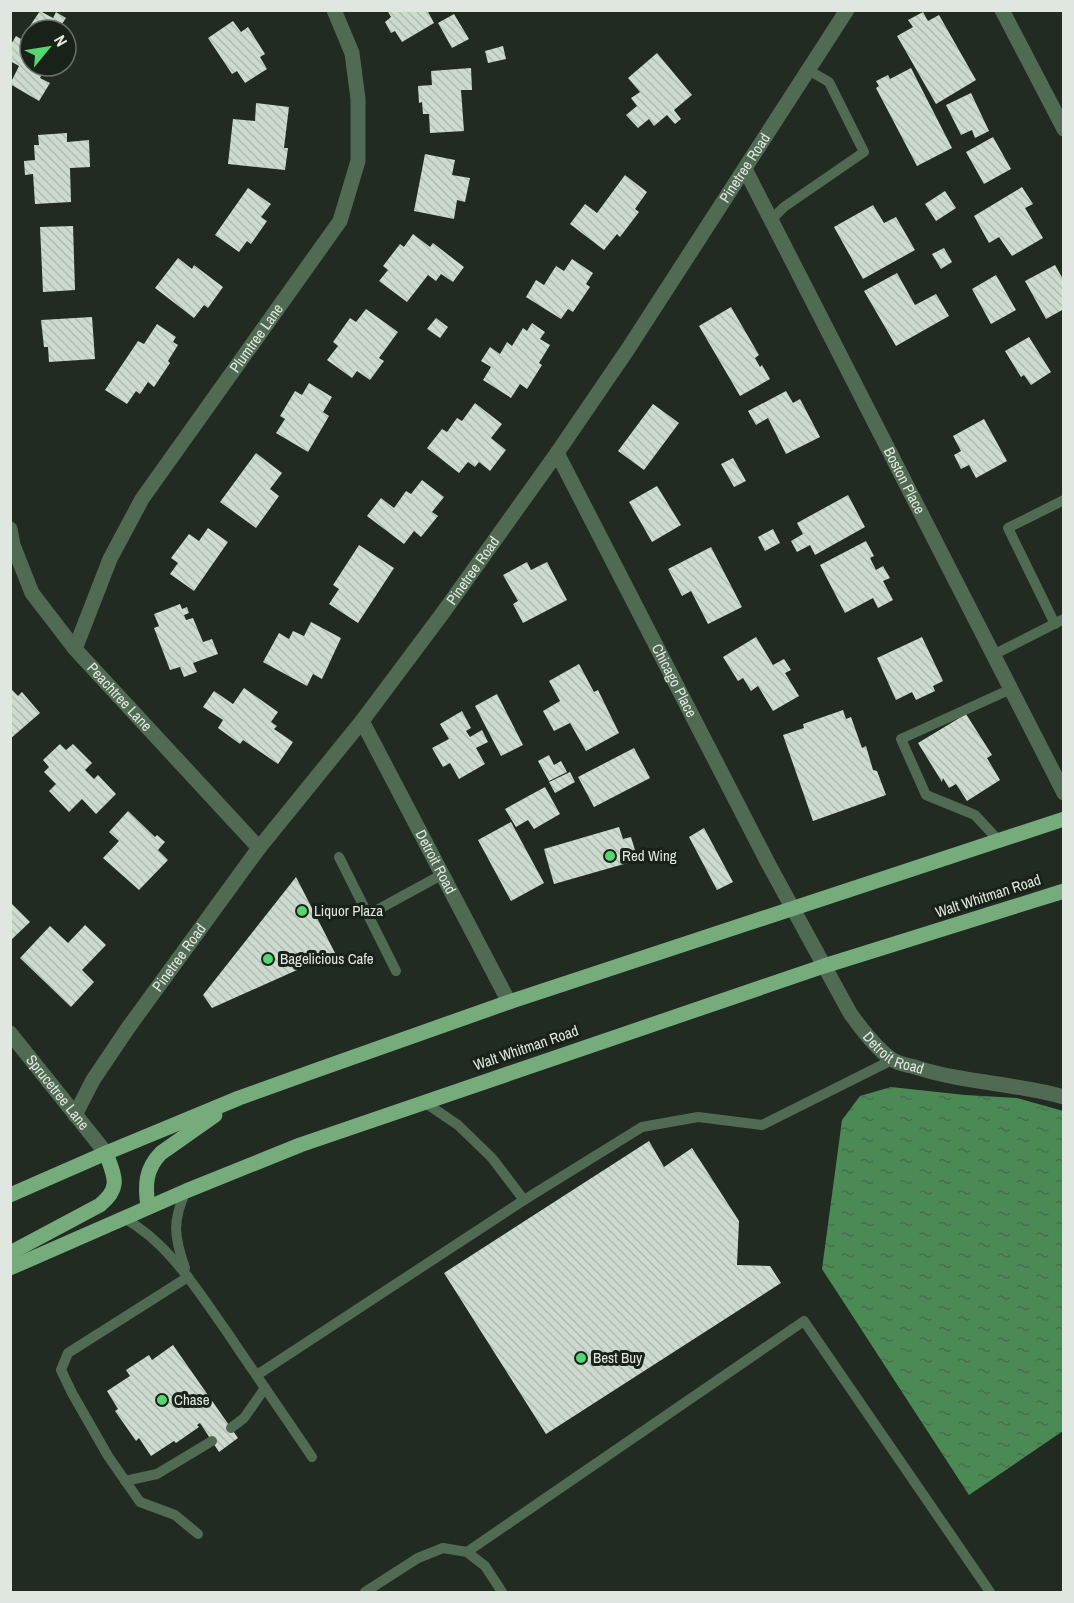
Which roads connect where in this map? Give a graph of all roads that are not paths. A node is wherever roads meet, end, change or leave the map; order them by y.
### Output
1 (334, 10) edge
2 (847, 10) edge
3 (1002, 10) edge
4 (808, 70) junction
5 (1064, 129) edge
6 (745, 169) junction
7 (771, 220) junction
8 (557, 453) junction
9 (1064, 500) edge
10 (10, 529) edge
11 (1059, 621) edge
12 (75, 649) junction
13 (993, 656) junction
14 (1011, 689) junction
15 (362, 720) junction
16 (1064, 793) edge
17 (1064, 819) edge
18 (999, 841) junction
19 (259, 848) junction
20 (339, 857) dead end
21 (442, 874) junction
22 (1064, 891) edge
23 (793, 909) junction
24 (368, 915) junction
25 (824, 966) junction
26 (396, 971) dead end
27 (509, 1002) junction
28 (10, 1033) edge
29 (892, 1060) junction
30 (1064, 1097) edge
31 (239, 1098) junction
32 (424, 1102) junction
33 (75, 1114) junction
34 (106, 1153) junction
35 (186, 1191) junction
36 (10, 1195) edge
37 (524, 1200) junction
38 (148, 1208) junction
39 (124, 1218) junction
40 (10, 1253) edge
41 (10, 1268) edge
42 (188, 1277) junction
43 (257, 1375) junction
44 (265, 1388) junction
45 (231, 1428) dead end
46 (212, 1441) dead end
47 (312, 1457) dead end
48 (125, 1481) junction
49 (198, 1534) dead end
50 (467, 1552) junction
51 (365, 1593) edge
52 (502, 1593) edge
53 (990, 1593) edge

1 - 12 street, Plumtree Lane
2 - 4 street, Pinetree Road
3 - 5 street
4 - 6 street, Pinetree Road
4 - 7 lane
6 - 7 street, Boston Place
6 - 8 street, Pinetree Road
7 - 13 street, Boston Place
8 - 15 street, Pinetree Road
8 - 23 street, Chicago Place
9 - 11 lane
10 - 12 street, Peachtree Lane
11 - 13 lane
12 - 19 street, Peachtree Lane
13 - 14 street, Boston Place
14 - 16 street, Boston Place
14 - 18 lane
15 - 19 street, Pinetree Road
15 - 21 street, Detroit Road
17 - 18 main road
18 - 23 main road
19 - 33 street, Pinetree Road
20 - 24 lane
21 - 24 lane
21 - 27 street, Detroit Road
22 - 25 main road, Walt Whitman Road
23 - 25 street, Detroit Road
23 - 27 main road
24 - 26 lane
25 - 29 street, Detroit Road
25 - 32 main road, Walt Whitman Road
27 - 31 main road
28 - 33 street, Sprucetree Lane
29 - 30 street, Detroit Road
29 - 37 lane
31 - 34 main road
31 - 38 main road
32 - 35 main road, Walt Whitman Road
32 - 37 lane
33 - 34 street, Sprucetree Lane
34 - 36 main road
34 - 40 main road
35 - 38 main road, Walt Whitman Road
35 - 42 lane
37 - 43 lane
38 - 39 main road, Walt Whitman Road
39 - 41 main road, Walt Whitman Road
39 - 42 lane
42 - 43 lane
42 - 48 lane
43 - 44 lane
44 - 45 lane
44 - 47 lane
46 - 48 lane
48 - 49 lane
50 - 51 lane
50 - 52 lane
50 - 53 lane

